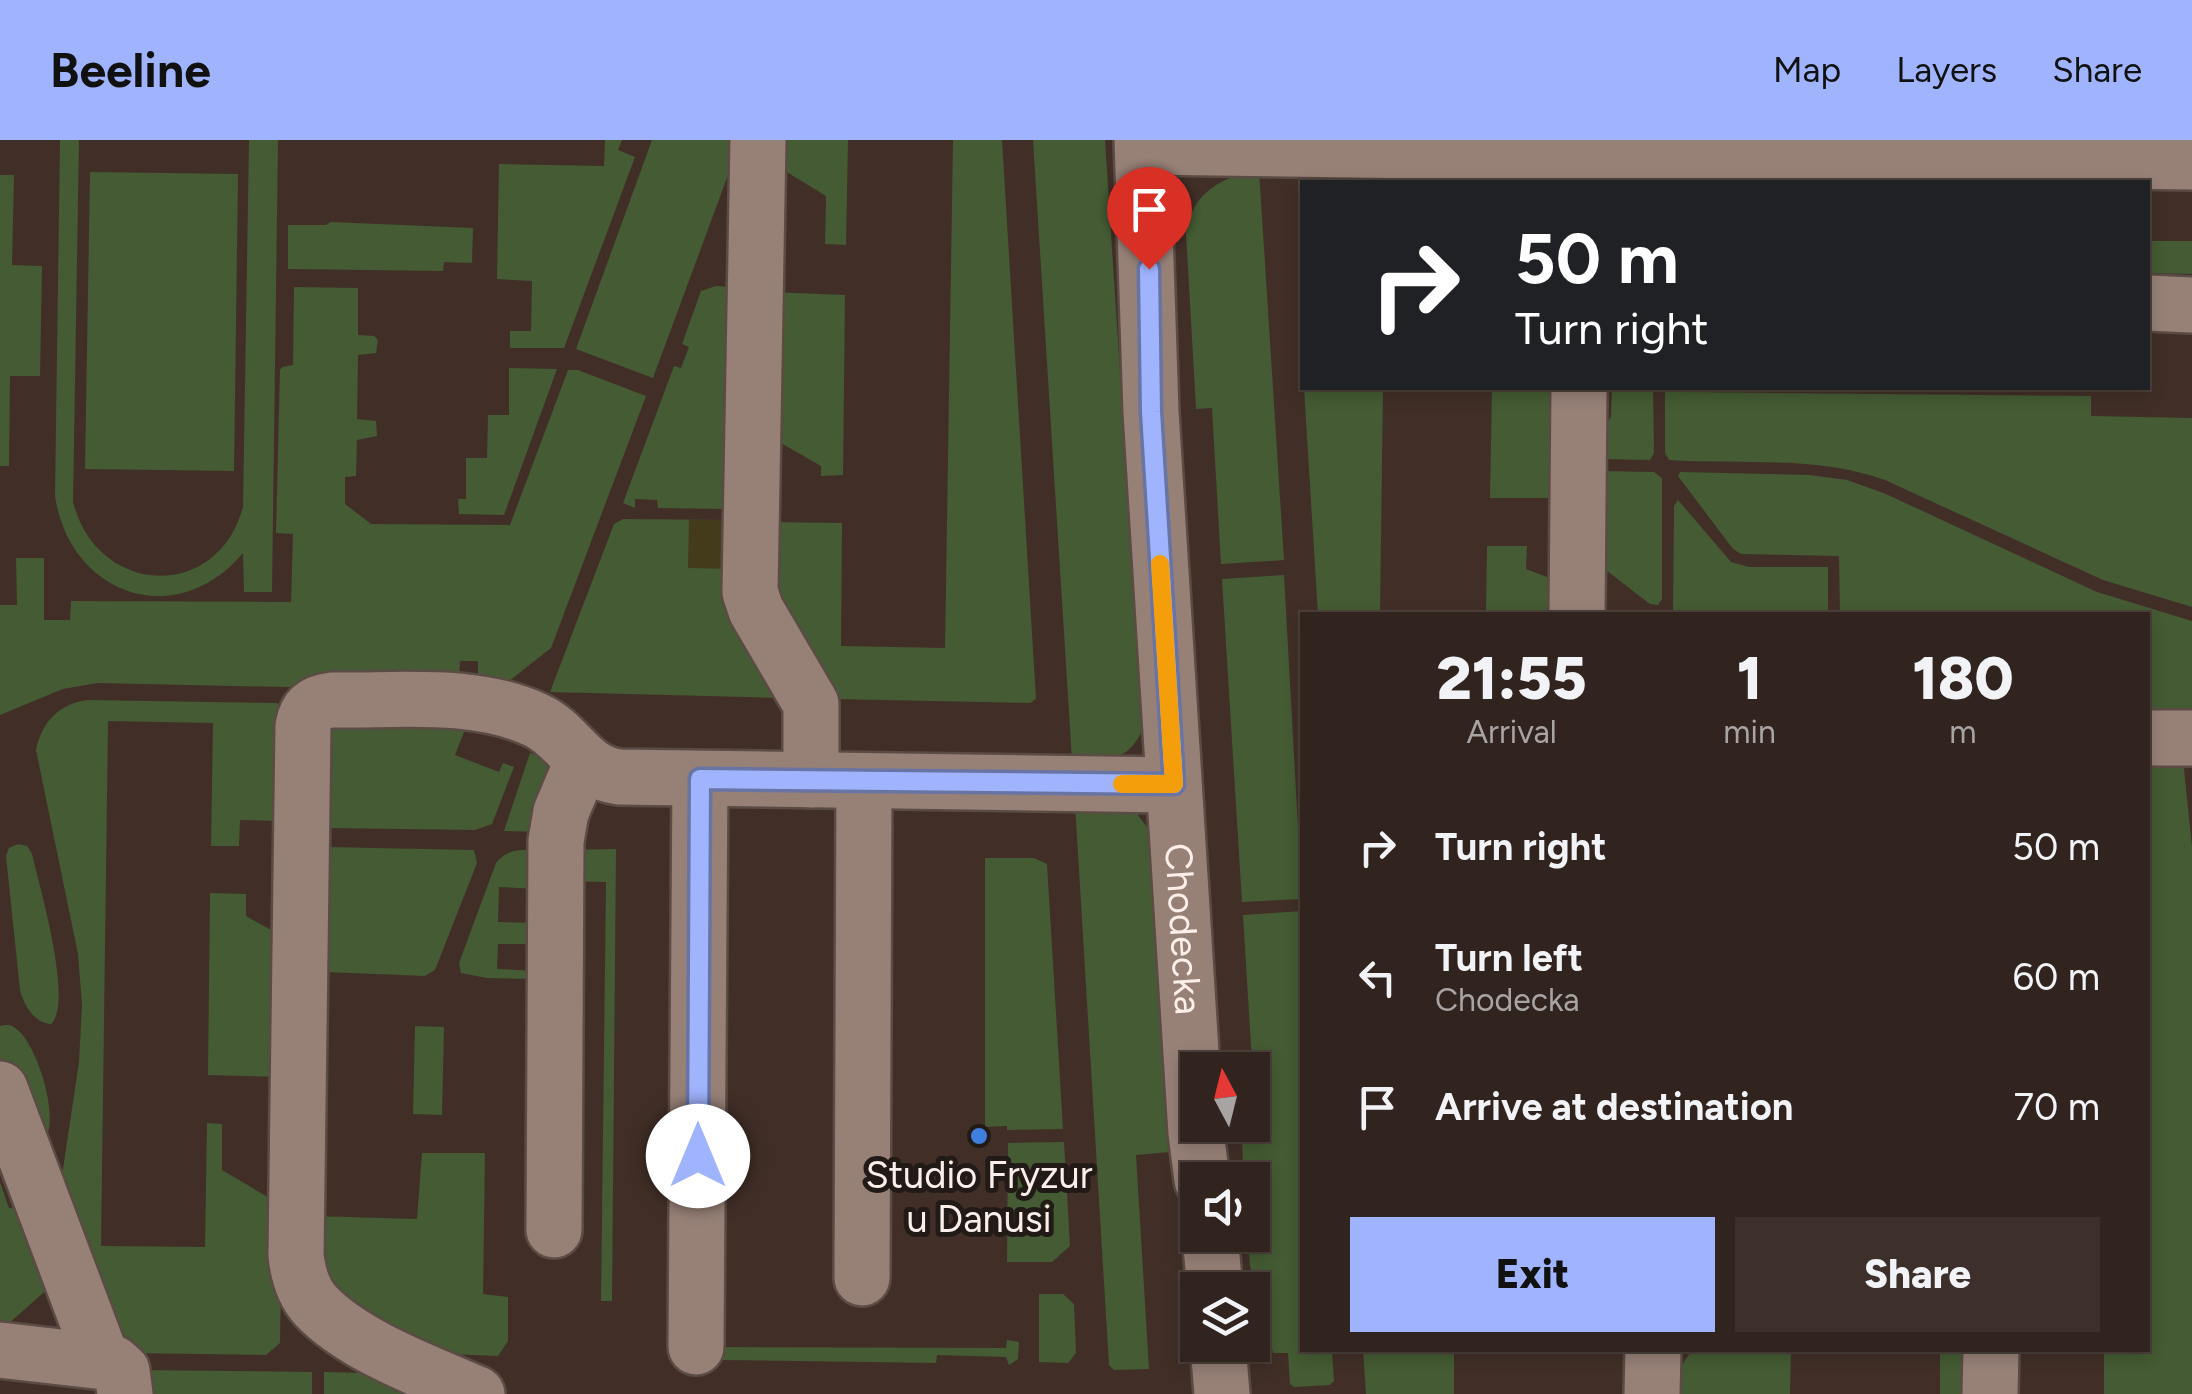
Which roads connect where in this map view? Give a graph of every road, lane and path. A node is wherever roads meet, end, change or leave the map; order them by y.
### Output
1 (758, 140) edge
2 (1143, 144) edge
3 (1903, 149) edge
4 (1603, 157) edge
5 (2192, 162) edge
6 (2150, 303) edge
7 (2192, 305) edge
8 (1580, 390) edge
9 (1577, 612) edge
10 (2150, 738) edge
11 (2192, 738) edge
12 (582, 762) junction
13 (700, 779) junction
14 (838, 780) junction
15 (1174, 784) junction
16 (0, 1088) edge
17 (1200, 1162) edge
18 (554, 1230) dead end
19 (862, 1278) dead end
20 (73, 1284) junction
21 (696, 1347) dead end
22 (0, 1350) edge
23 (1653, 1352) edge
24 (1991, 1352) edge
25 (1219, 1362) edge
26 (113, 1377) edge
27 (477, 1394) edge
28 (1222, 1394) edge
29 (1652, 1394) edge
30 (1990, 1394) edge

1 - 14 street
2 - 4 street
2 - 15 street, Chodecka
3 - 4 street
3 - 5 street
6 - 7 street
8 - 9 street
10 - 11 street
12 - 13 street
12 - 18 street
12 - 27 street
13 - 14 street
13 - 21 street
14 - 15 street
14 - 19 street
15 - 17 street, Chodecka
16 - 20 street
20 - 22 street
20 - 26 street
22 - 26 street
23 - 29 street
24 - 30 street
25 - 28 street

